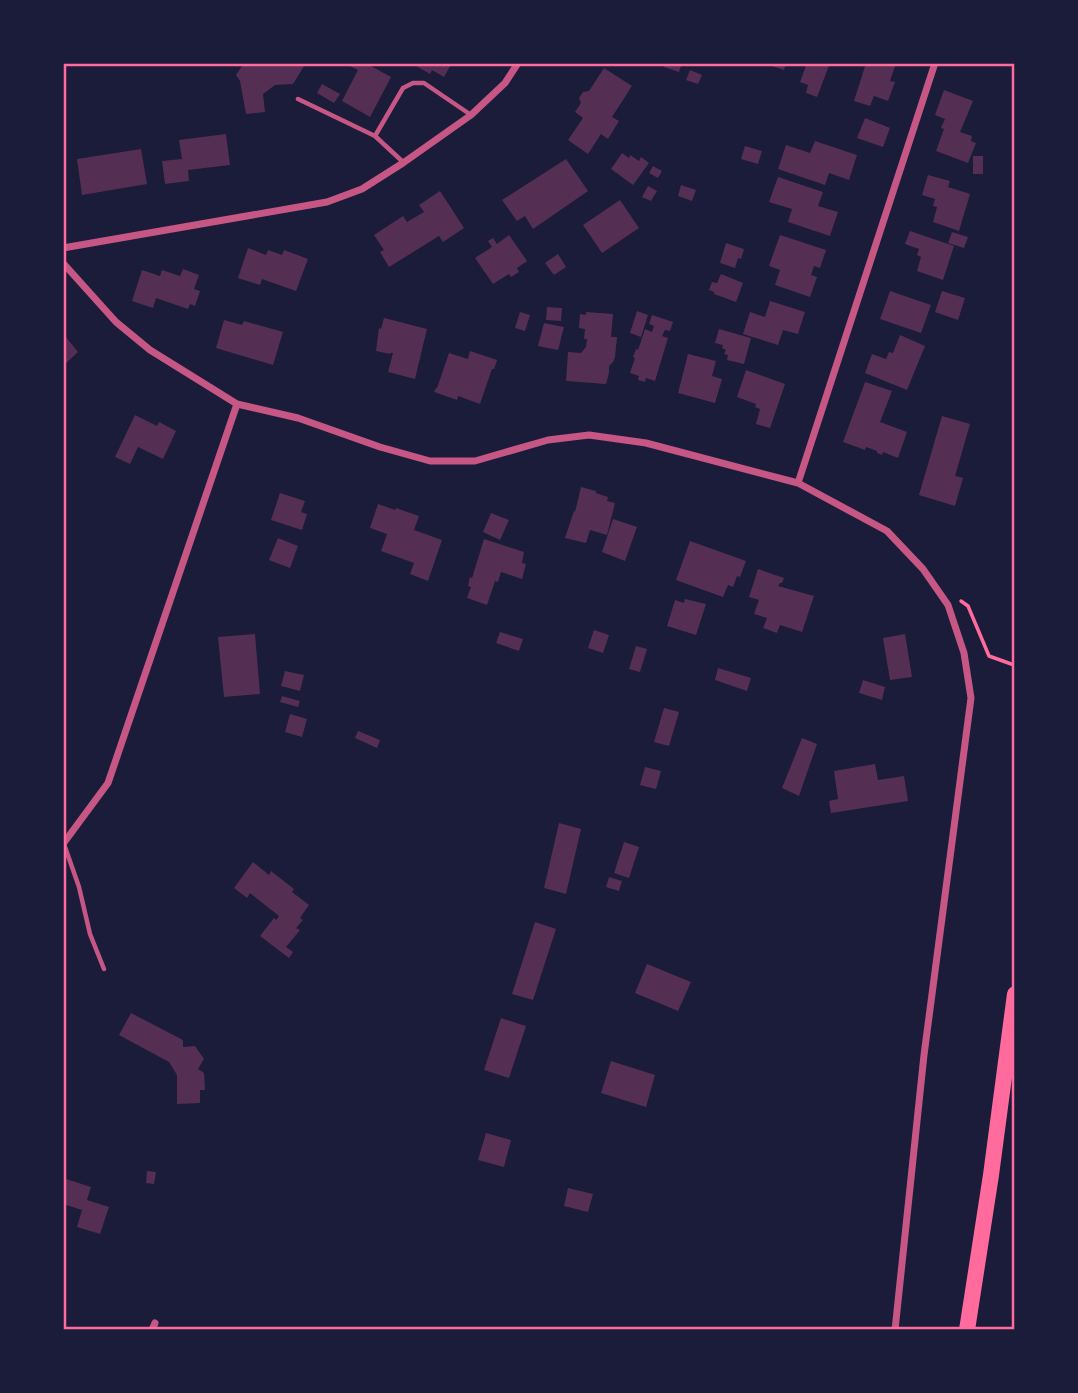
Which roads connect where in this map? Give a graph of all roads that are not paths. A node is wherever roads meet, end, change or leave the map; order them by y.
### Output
1 (517, 63) edge
2 (935, 63) edge
3 (299, 99) dead end
4 (471, 115) junction
5 (375, 136) junction
6 (403, 163) junction
7 (63, 248) edge
8 (63, 263) edge
9 (237, 404) junction
10 (798, 483) junction
11 (64, 844) edge
12 (104, 969) dead end
13 (1015, 994) edge
14 (895, 1330) edge
15 (967, 1330) edge

1 - 4 street
2 - 10 street
3 - 5 lane
4 - 5 lane
4 - 6 street
5 - 6 lane
6 - 7 street
8 - 9 street
9 - 10 street
9 - 11 street
10 - 14 street
11 - 12 lane
13 - 15 highway

